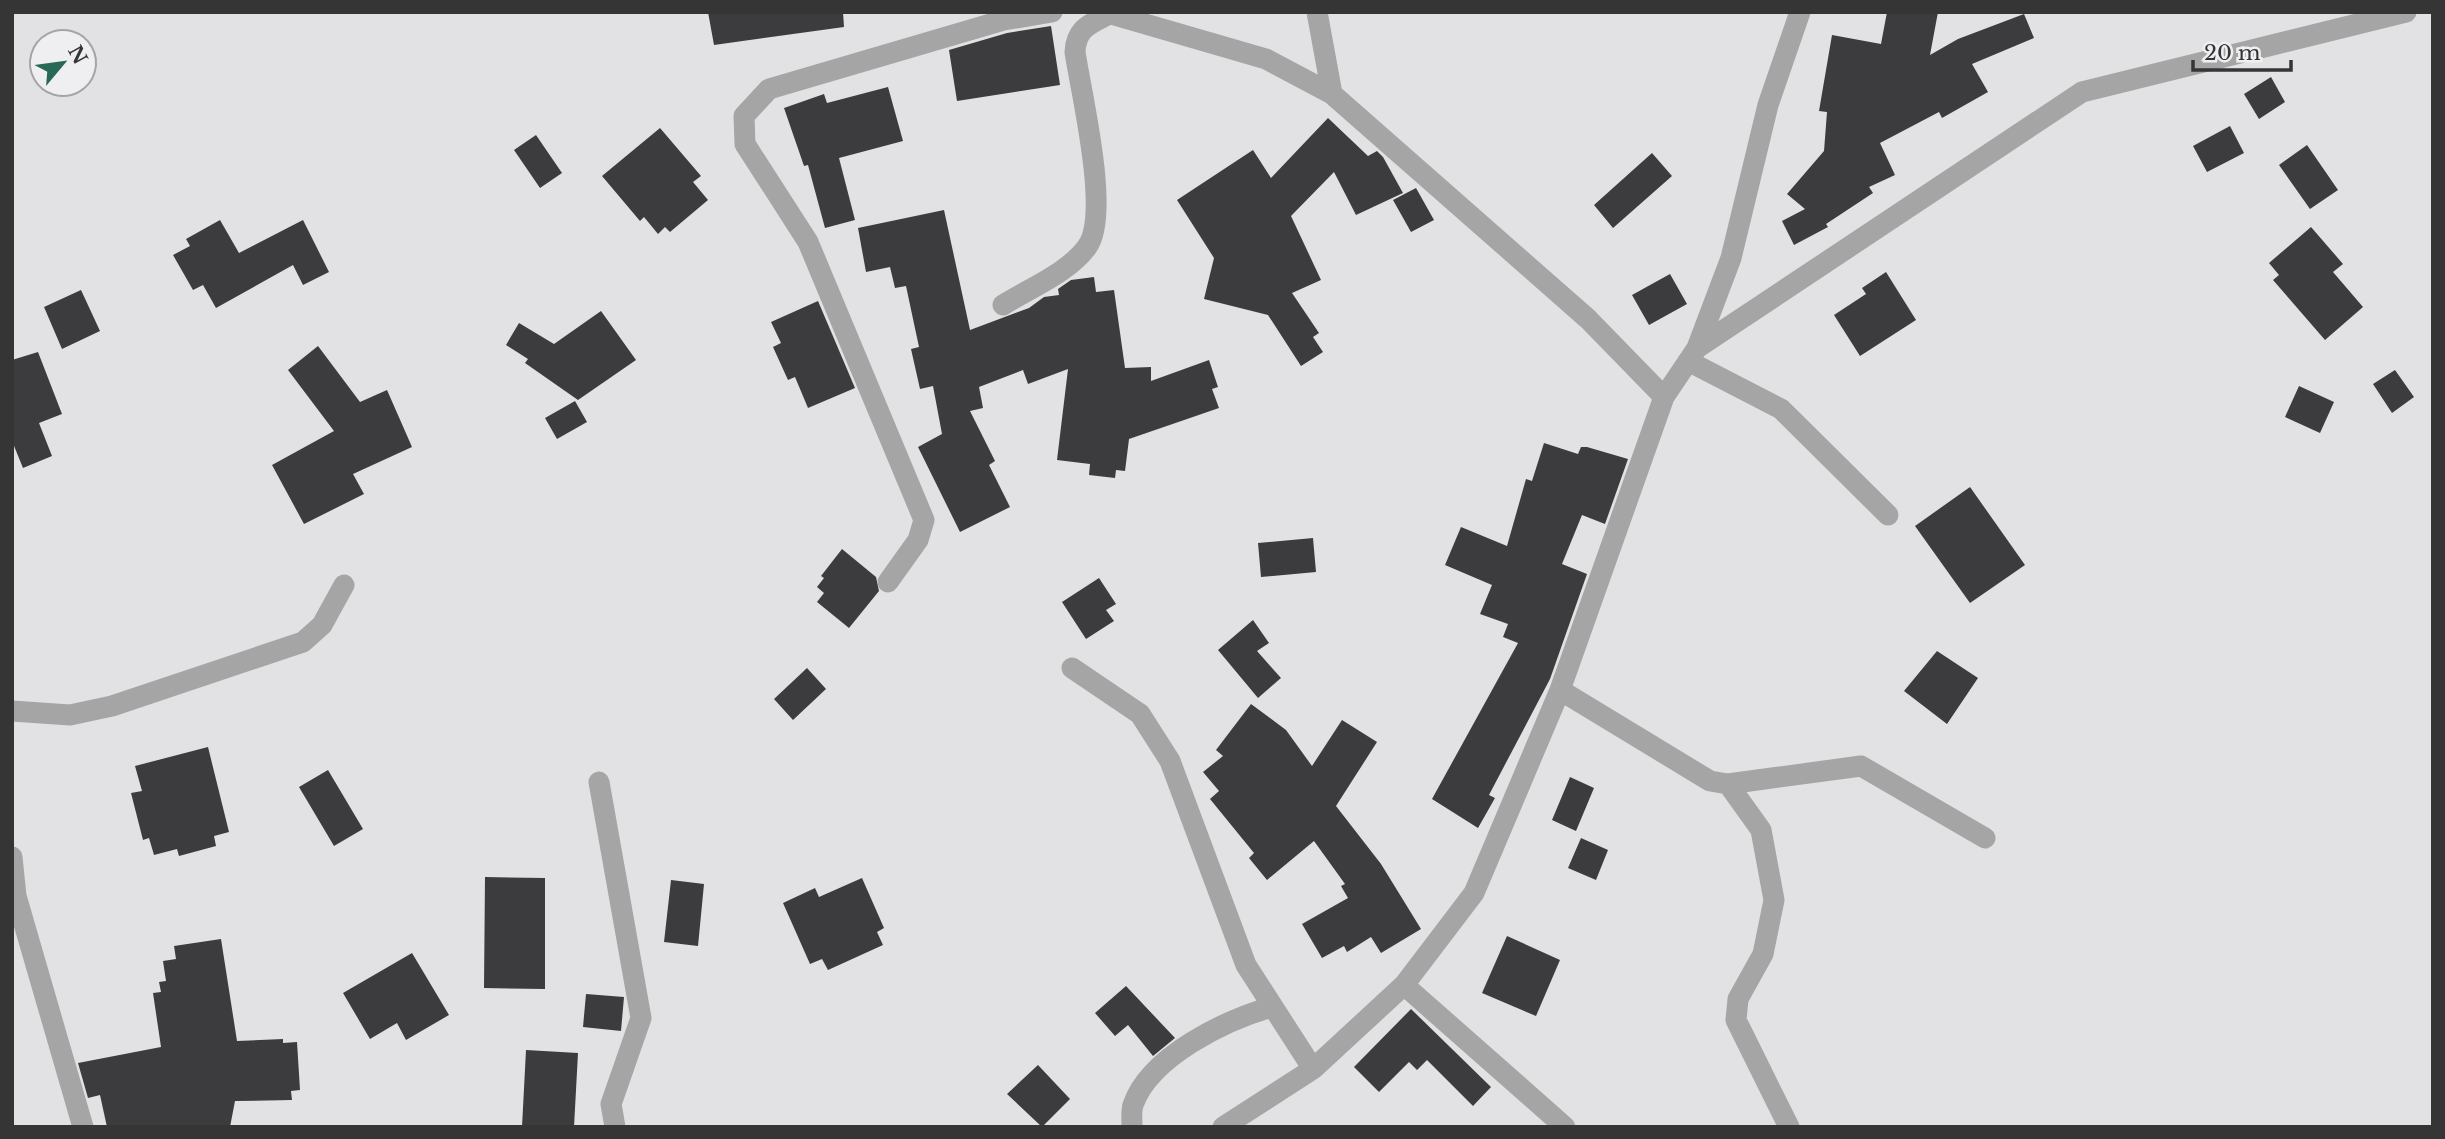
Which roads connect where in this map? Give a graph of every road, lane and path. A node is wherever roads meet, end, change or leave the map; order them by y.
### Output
1 (1052, 12) edge
2 (1317, 12) edge
3 (1800, 12) edge
4 (2406, 12) edge
5 (1107, 13) edge
6 (1332, 94) junction
7 (1003, 305) dead end
8 (1693, 355) junction
9 (1664, 397) junction
10 (1888, 514) dead end
11 (888, 582) dead end
12 (344, 585) dead end
13 (1072, 668) dead end
14 (1560, 690) junction
15 (12, 711) edge
16 (600, 782) dead end
17 (1728, 784) junction
18 (1985, 838) dead end
19 (12, 857) edge
20 (1404, 985) junction
21 (1271, 1007) junction
22 (1313, 1069) junction
23 (83, 1127) edge
24 (615, 1127) edge
25 (1132, 1127) edge
26 (1223, 1127) edge
27 (1565, 1127) edge
28 (1789, 1127) edge

1 - 11 street
2 - 6 street
3 - 8 street
4 - 8 street
5 - 6 street
5 - 7 street
6 - 9 street
8 - 9 street
8 - 10 street
9 - 14 street
12 - 15 street
13 - 21 street
14 - 17 street
14 - 20 street
16 - 24 street
17 - 18 street
17 - 28 street
19 - 23 street
20 - 22 street
20 - 27 street
21 - 22 street
21 - 25 street
22 - 26 street

